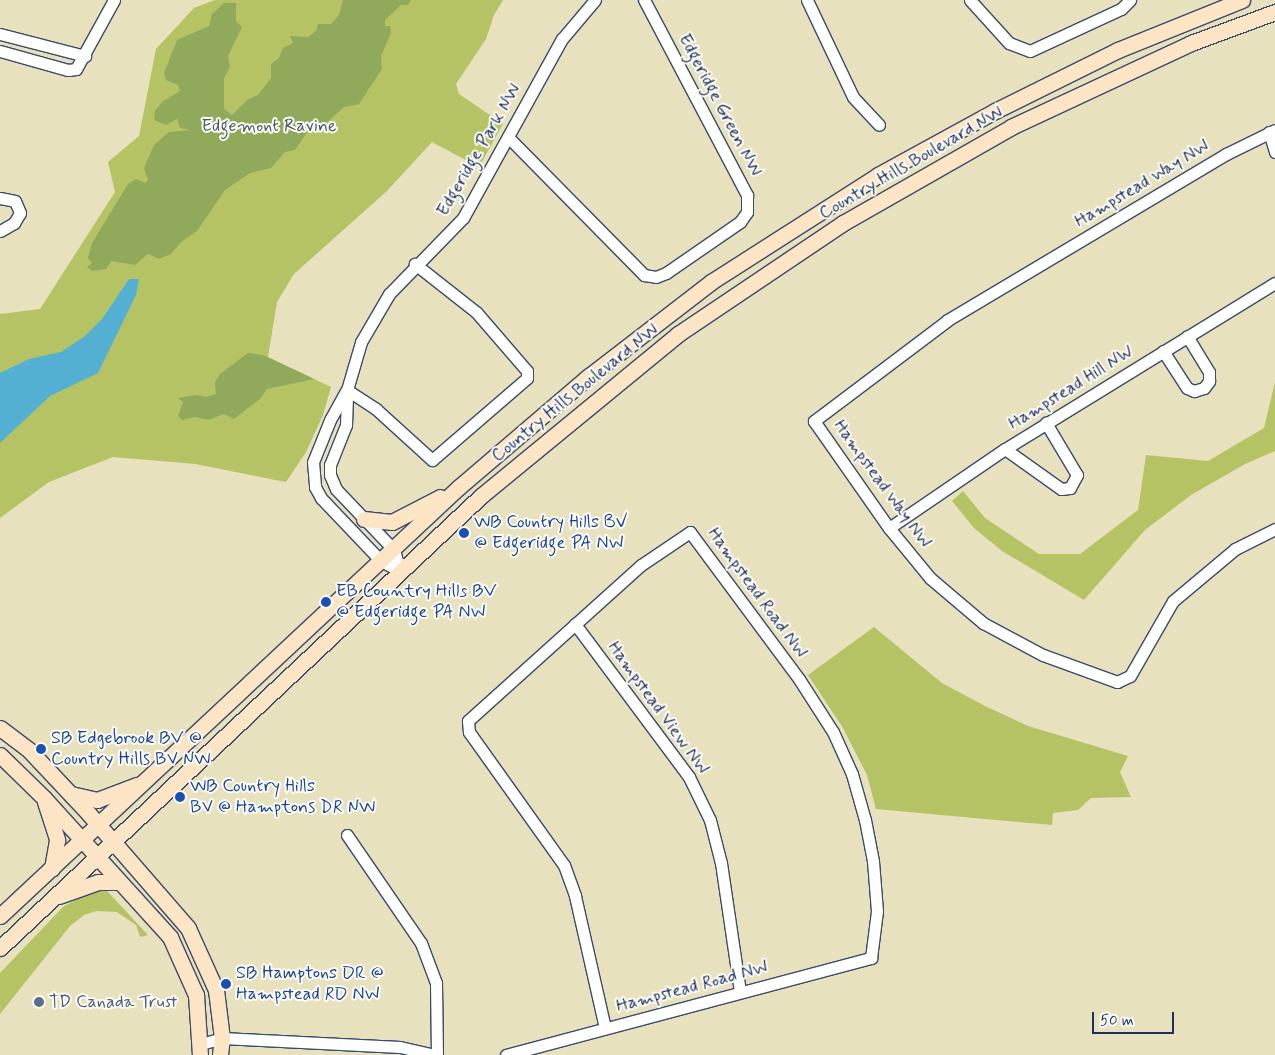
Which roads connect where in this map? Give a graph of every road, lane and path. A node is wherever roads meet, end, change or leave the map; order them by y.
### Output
1 (114, 0) edge
2 (595, 0) edge
3 (644, 0) edge
4 (807, 0) edge
5 (970, 0) edge
6 (1130, 0) edge
7 (1242, 0) edge
8 (1275, 12) edge
9 (0, 34) edge
10 (0, 51) edge
11 (85, 56) junction
12 (879, 125) dead end
13 (1272, 131) edge
14 (508, 137) junction
15 (1275, 152) edge
16 (0, 198) edge
17 (0, 231) edge
18 (415, 264) junction
19 (1275, 283) edge
20 (1187, 336) junction
21 (1163, 351) junction
22 (347, 390) junction
23 (1046, 423) junction
24 (1005, 449) junction
25 (459, 486) junction
26 (364, 519) junction
27 (889, 528) junction
28 (1275, 529) edge
29 (394, 550) junction
30 (381, 561) junction
31 (400, 571) junction
32 (575, 624) junction
33 (0, 728) edge
34 (0, 756) edge
35 (149, 779) junction
36 (68, 792) junction
37 (44, 798) junction
38 (100, 825) junction
39 (347, 835) dead end
40 (83, 840) junction
41 (114, 841) junction
42 (96, 857) junction
43 (52, 870) junction
44 (119, 882) junction
45 (51, 899) junction
46 (0, 916) edge
47 (0, 948) edge
48 (740, 991) junction
49 (605, 1028) junction
50 (222, 1038) junction
51 (201, 1049) edge
52 (220, 1055) edge
53 (435, 1055) edge
54 (506, 1055) edge

1 - 11 street
2 - 14 street, Edgeridge Park NW
3 - 14 street, Edgeridge Green NW
4 - 12 street
5 - 6 street
7 - 25 main road, Country Hills Boulevard NW
8 - 31 main road, Country Hills Boulevard NW
9 - 11 street
10 - 11 street
13 - 15 street
13 - 27 street, Hampstead Way NW
14 - 18 street, Edgeridge Park NW
16 - 17 street
18 - 22 street, Edgeridge Park NW
18 - 22 street
19 - 20 street, Hampstead Hill NW
20 - 21 street, Hampstead Hill NW
20 - 21 street
21 - 23 street, Hampstead Hill NW
22 - 26 street, Edgeridge Park NW
22 - 30 street, Edgeridge Park NW
23 - 24 street, Hampstead Hill NW
23 - 24 street
24 - 27 street, Hampstead Hill NW
25 - 26 main road
25 - 29 main road, Country Hills Boulevard NW
26 - 29 street, Edgeridge Park NW
27 - 28 street, Hampstead Way NW
29 - 30 main road, Country Hills Boulevard NW
29 - 31 street, Edgeridge Park NW
30 - 31 street, Edgeridge Park NW
30 - 35 main road, Country Hills Boulevard NW
31 - 41 main road, Country Hills Boulevard NW
32 - 48 street, Hampstead View NW
32 - 48 street, Hampstead Road NW
32 - 49 street, Hampstead Road NW
33 - 36 main road
34 - 37 main road
35 - 36 main road
35 - 38 main road, Country Hills Boulevard NW
36 - 38 main road
37 - 40 main road
37 - 43 main road
38 - 40 main road, Country Hills Boulevard NW
38 - 41 main road
39 - 53 street
40 - 42 main road
40 - 43 main road, Country Hills Boulevard NW
41 - 42 main road, Country Hills Boulevard NW
41 - 50 main road
42 - 44 main road
42 - 45 main road, Country Hills Boulevard NW
43 - 46 main road, Country Hills Boulevard NW
44 - 45 main road
44 - 51 main road
45 - 47 main road, Country Hills Boulevard NW
48 - 49 street, Hampstead Road NW
49 - 54 street, Hampstead Road NW
50 - 51 street
50 - 52 main road
50 - 53 street
51 - 52 street

